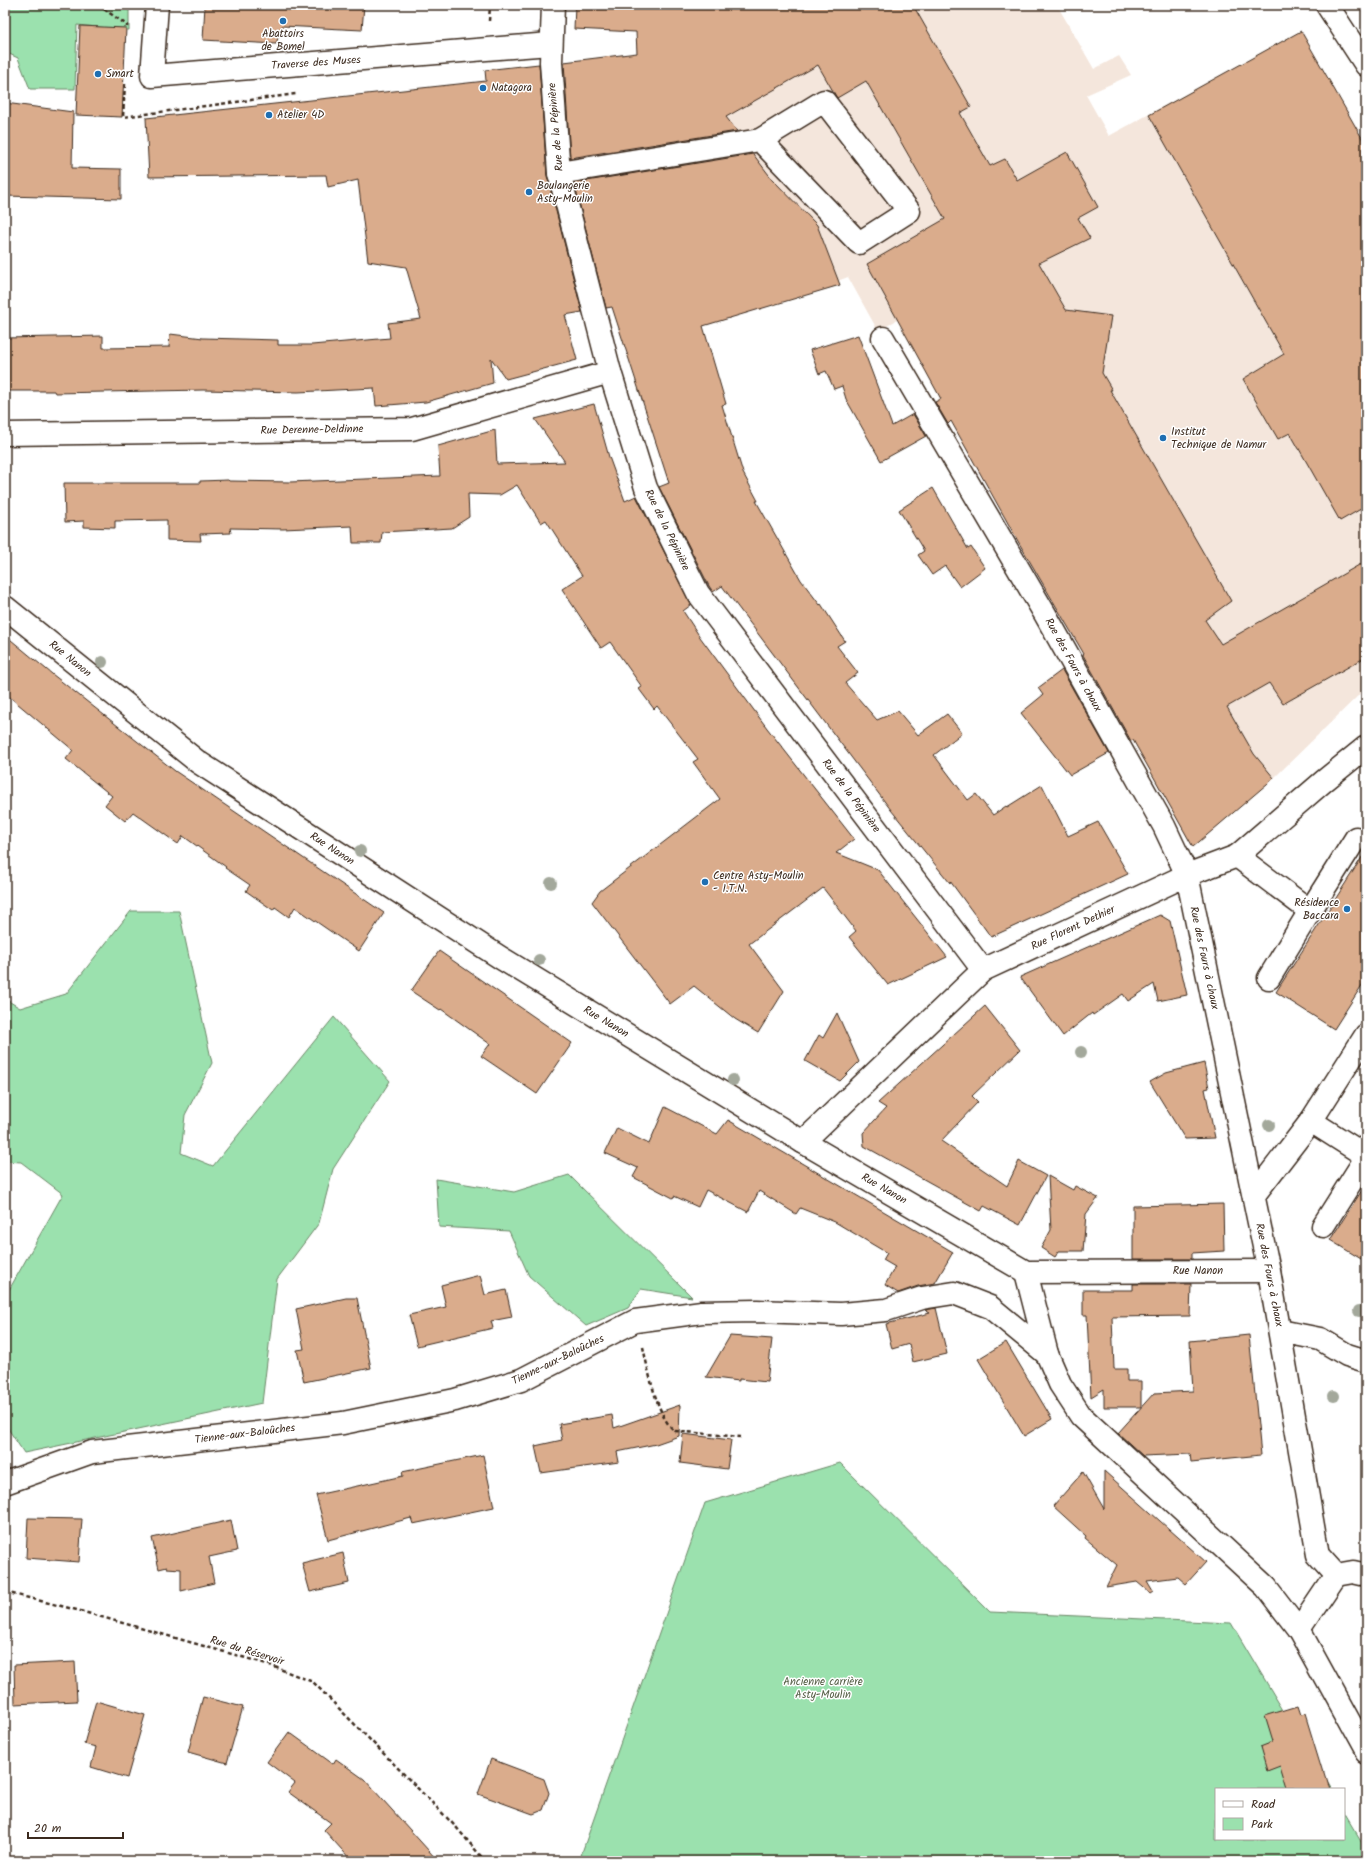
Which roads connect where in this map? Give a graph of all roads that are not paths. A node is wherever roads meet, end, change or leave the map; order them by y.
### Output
1 (157, 5) edge
2 (553, 5) edge
3 (1327, 5) edge
4 (550, 44) junction
5 (1366, 65) edge
6 (760, 140) junction
7 (559, 172) junction
8 (883, 338) dead end
9 (610, 372) junction
10 (5, 434) edge
11 (5, 607) edge
12 (1366, 747) edge
13 (1356, 838) dead end
14 (1238, 856) junction
15 (1187, 875) junction
16 (1310, 911) junction
17 (983, 970) junction
18 (1269, 978) dead end
19 (1366, 1034) edge
20 (1311, 1121) junction
21 (804, 1142) junction
22 (1366, 1157) edge
23 (1254, 1195) junction
24 (1322, 1226) dead end
25 (1269, 1271) junction
26 (1026, 1272) junction
27 (1280, 1331) junction
28 (1047, 1354) junction
29 (1366, 1361) edge
30 (5, 1483) edge
31 (1336, 1575) junction
32 (1366, 1575) edge
33 (1299, 1630) junction
34 (1365, 1746) edge

1 - 4 street, Traverse des Muses
2 - 4 street, Rue de la Pépinière
3 - 5 street
4 - 7 street, Rue de la Pépinière
6 - 6 street
6 - 7 street
7 - 9 street, Rue de la Pépinière
8 - 15 street, Rue des Fours à chaux
9 - 10 street, Rue Derenne-Deldinne
9 - 17 street, Rue de la Pépinière
11 - 21 street, Rue Nanon
12 - 14 street, Rue Florent Dethier
13 - 16 street
14 - 15 street, Rue Florent Dethier
14 - 16 street
15 - 17 street, Rue Florent Dethier
15 - 23 street, Rue des Fours à chaux
16 - 18 street
17 - 21 street, Rue Florent Dethier
19 - 20 street
20 - 22 street
20 - 23 street
21 - 26 street, Rue Nanon
22 - 24 street
23 - 25 street, Rue des Fours à chaux
25 - 26 street, Rue Nanon
25 - 27 street, Rue des Fours à chaux
26 - 28 street
27 - 29 street
27 - 31 street, Rue des Fours à chaux
28 - 30 street, Tienne-aux-Baloûches
28 - 33 street
31 - 32 street
31 - 33 street
33 - 34 street

